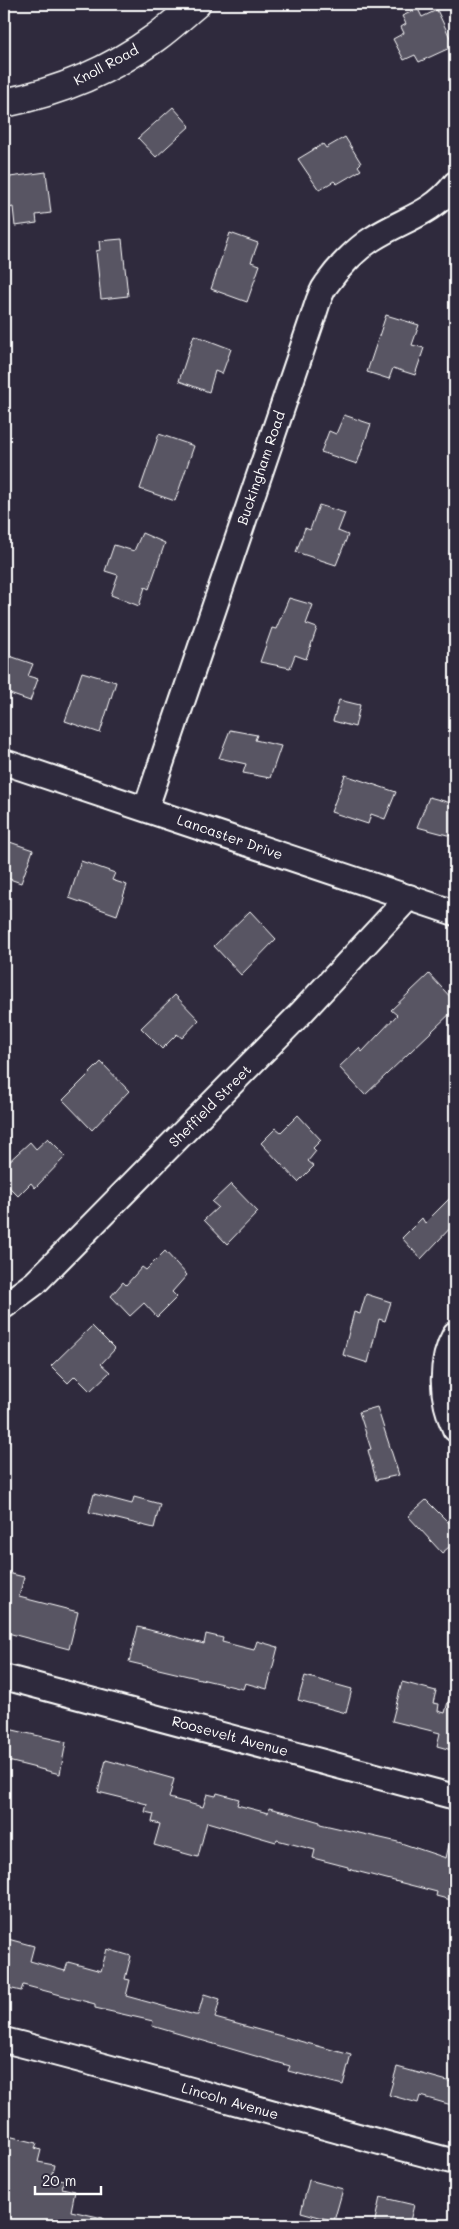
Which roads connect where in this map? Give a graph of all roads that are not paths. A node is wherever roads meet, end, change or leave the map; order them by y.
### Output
1 (196, 4) edge
2 (4, 104) edge
3 (455, 184) edge
4 (4, 762) edge
5 (146, 808) junction
6 (409, 897) junction
7 (455, 913) edge
8 (4, 1306) edge
9 (455, 1334) edge
10 (455, 1429) edge
11 (4, 1676) edge
12 (455, 1797) edge
13 (4, 2040) edge
14 (455, 2162) edge

1 - 2 street, Knoll Road
3 - 5 street, Buckingham Road
4 - 5 street, Lancaster Drive
5 - 6 street, Lancaster Drive
6 - 7 street, Lancaster Drive
6 - 8 street, Sheffield Street
9 - 10 street
11 - 12 street, Roosevelt Avenue
13 - 14 street, Lincoln Avenue

